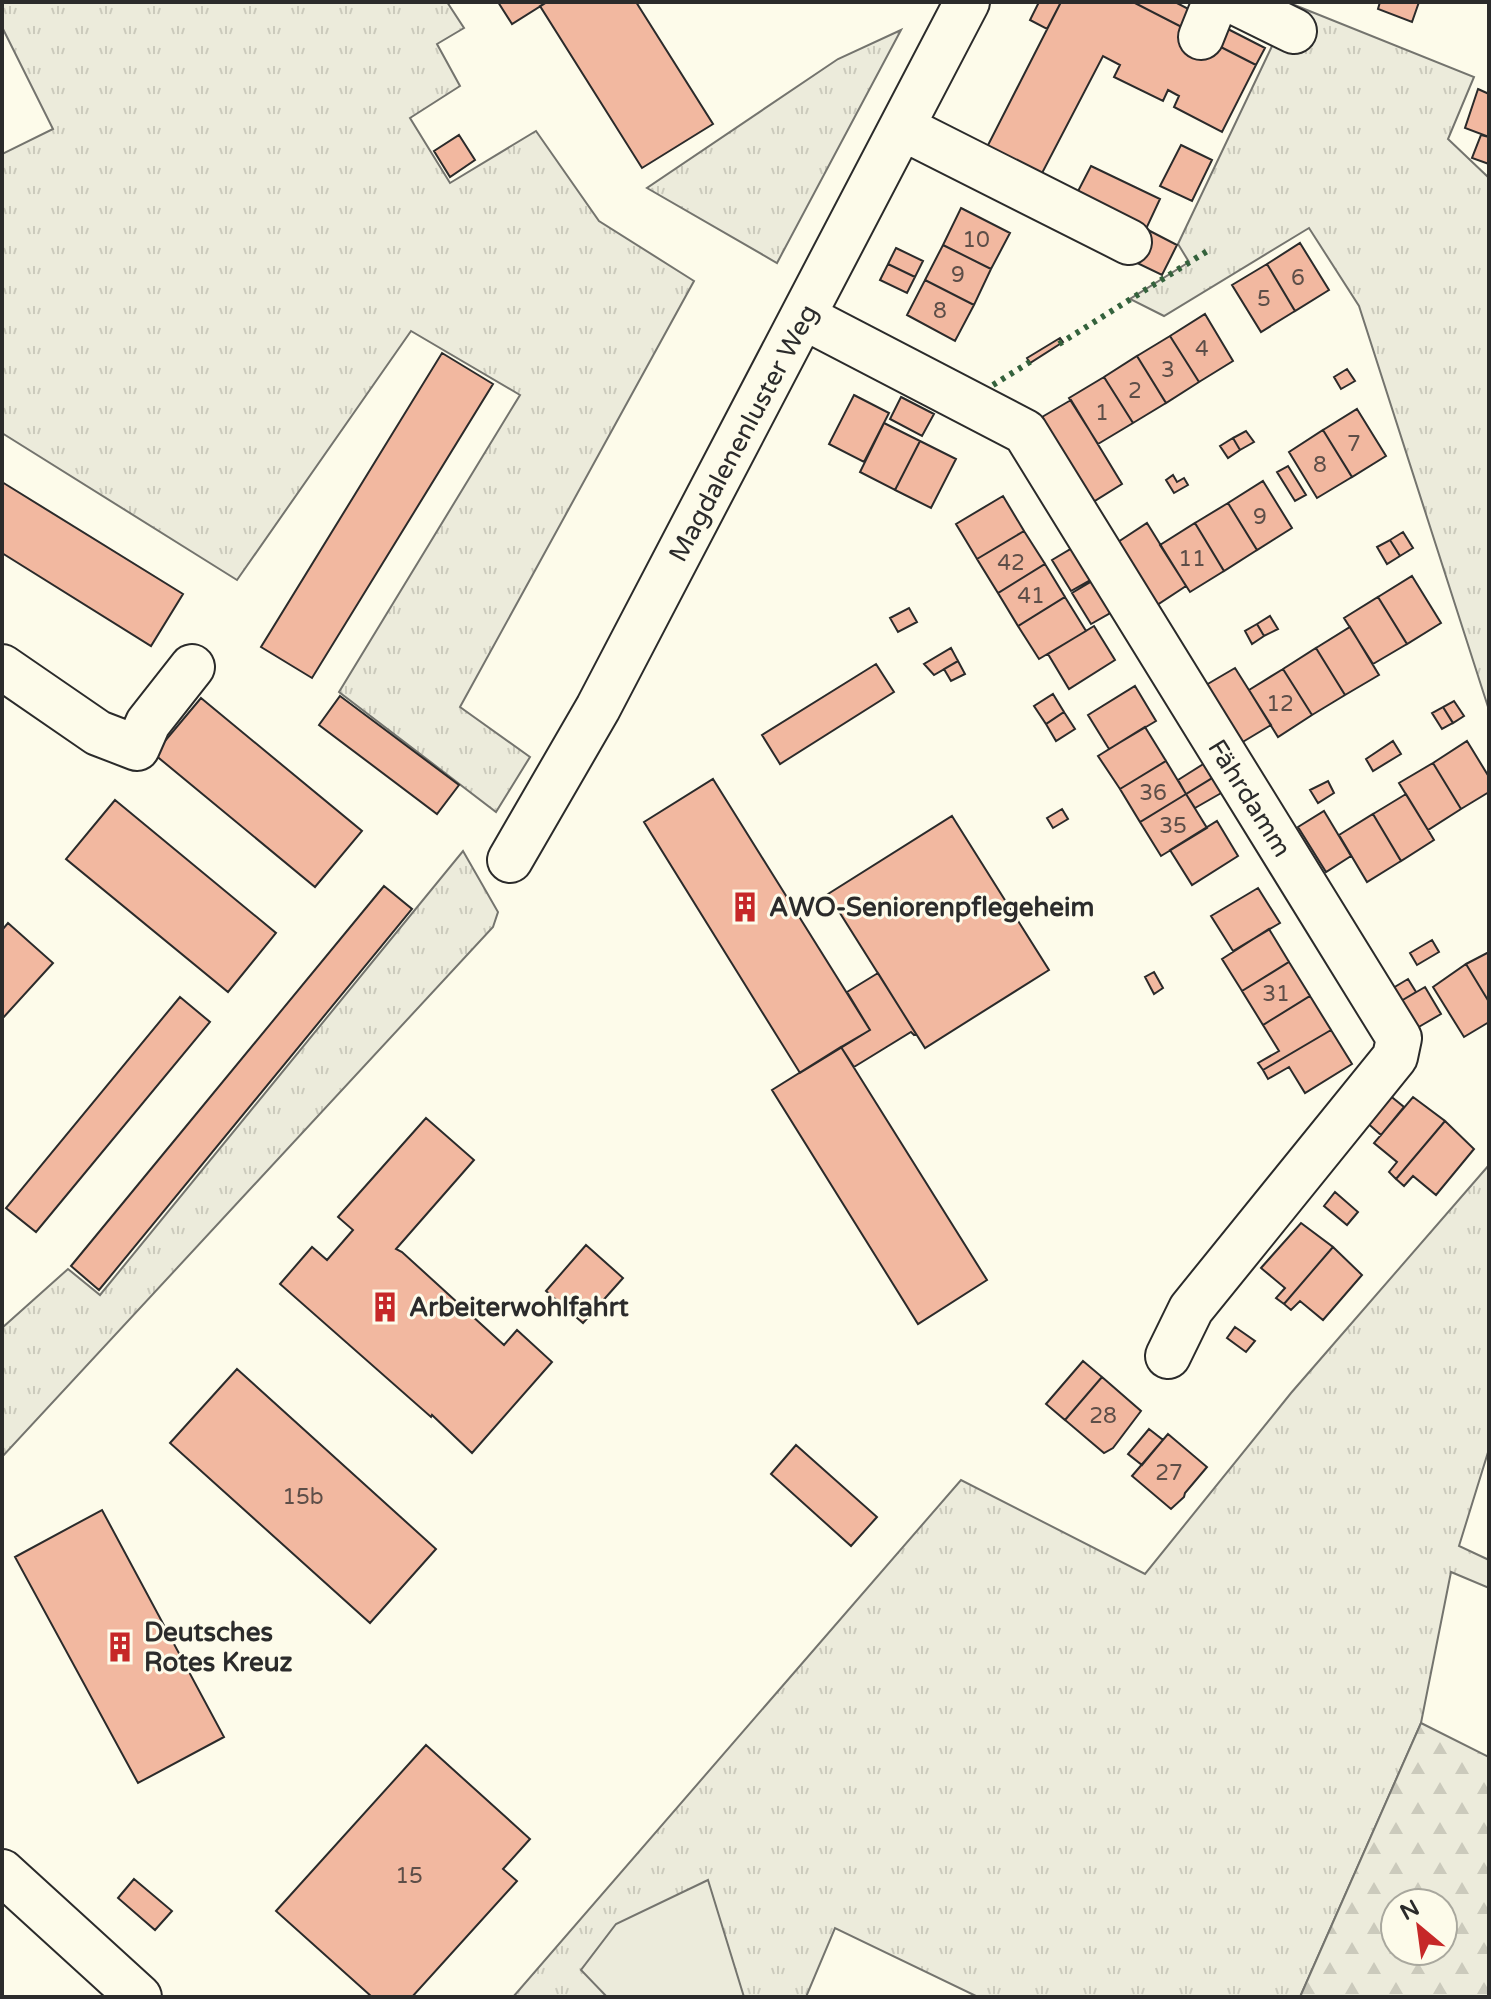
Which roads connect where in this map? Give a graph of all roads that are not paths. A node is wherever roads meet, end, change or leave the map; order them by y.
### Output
1 (967, 2) edge
2 (1235, 2) edge
3 (1294, 31) dead end
4 (903, 128) junction
5 (1129, 242) dead end
6 (804, 317) junction
7 (2, 667) edge
8 (192, 667) dead end
9 (510, 860) dead end
10 (1168, 1356) dead end
11 (2, 1872) edge
12 (139, 1997) edge

1 - 4 street, Magdalenenluster Weg
2 - 3 street
4 - 5 street
4 - 6 street, Magdalenenluster Weg
6 - 9 street, Magdalenenluster Weg
6 - 10 street, Fährdamm
7 - 8 street
11 - 12 street

